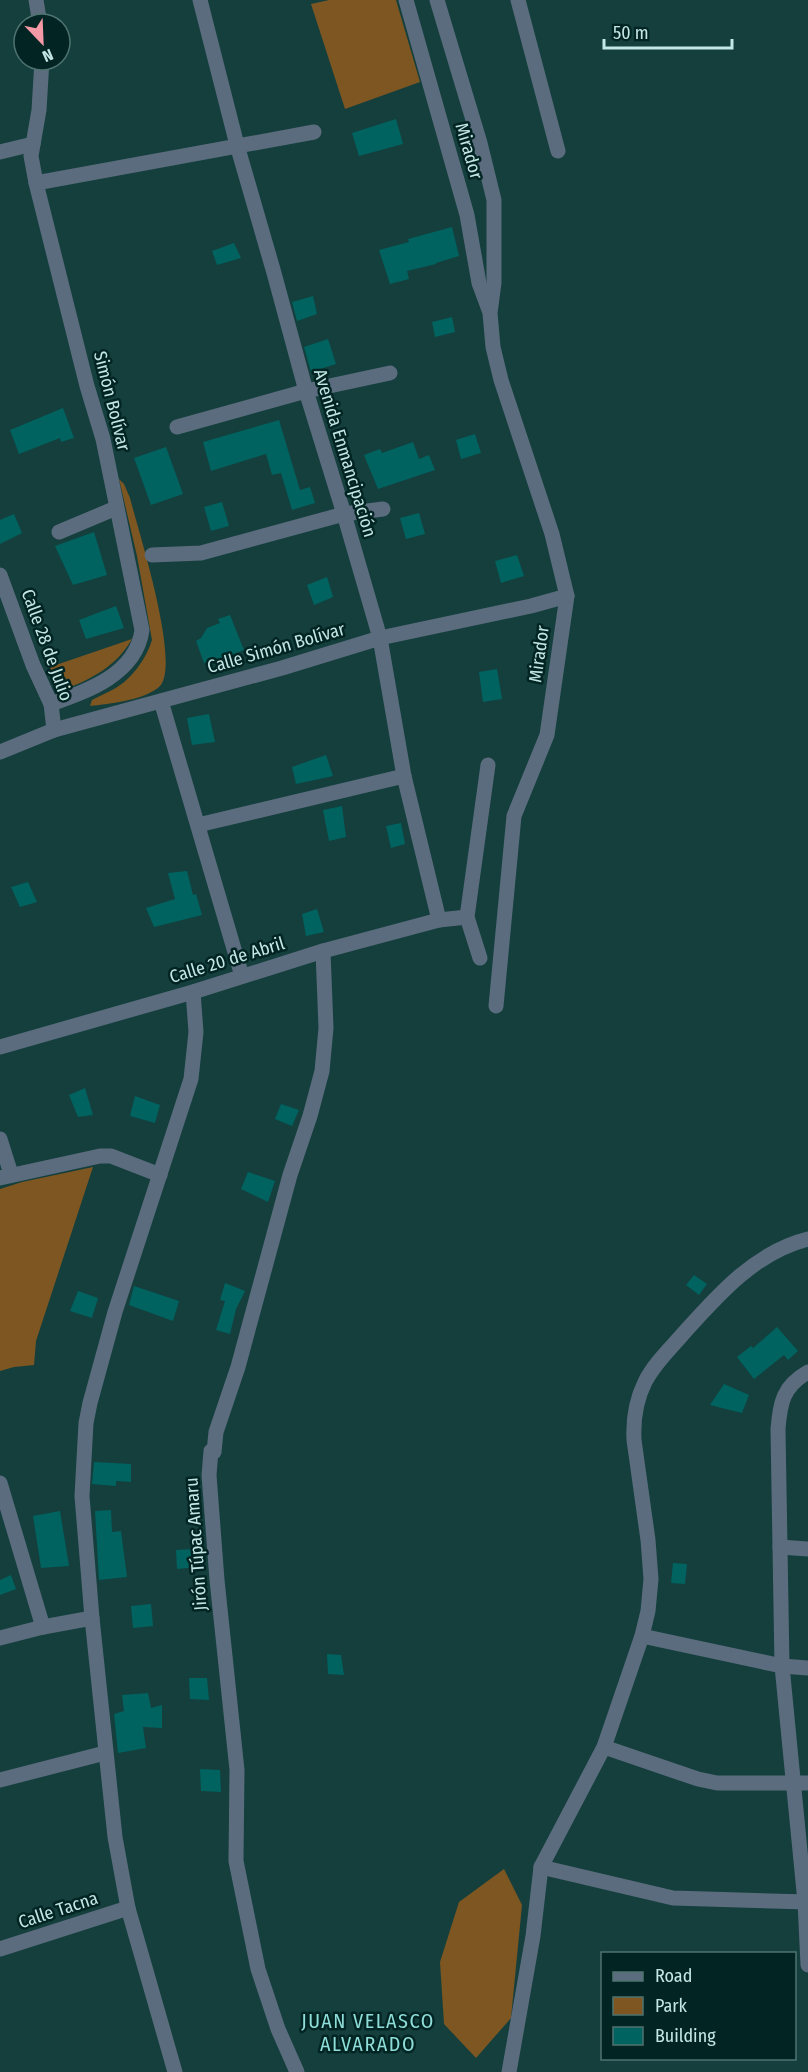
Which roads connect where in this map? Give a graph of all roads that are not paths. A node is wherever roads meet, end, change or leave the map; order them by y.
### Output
1 (200, 0) edge
2 (406, 0) edge
3 (436, 0) edge
4 (518, 0) edge
5 (41, 72) edge
6 (314, 132) dead end
7 (33, 144) junction
8 (237, 145) junction
9 (558, 151) dead end
10 (0, 152) edge
11 (36, 183) junction
12 (490, 313) junction
13 (390, 373) dead end
14 (306, 391) junction
15 (177, 427) dead end
16 (116, 508) junction
17 (383, 509) dead end
18 (344, 514) junction
19 (59, 532) dead end
20 (152, 555) dead end
21 (0, 575) edge
22 (567, 596) junction
23 (380, 638) junction
24 (161, 701) junction
25 (51, 704) junction
26 (54, 729) junction
27 (0, 752) edge
28 (488, 765) dead end
29 (404, 776) junction
30 (198, 825) junction
31 (467, 917) junction
32 (439, 920) junction
33 (323, 951) junction
34 (480, 958) dead end
35 (242, 976) junction
36 (193, 992) junction
37 (496, 1006) dead end
38 (0, 1047) edge
39 (0, 1139) edge
40 (160, 1175) junction
41 (6, 1176) edge
42 (808, 1239) edge
43 (808, 1372) edge
44 (0, 1483) edge
45 (780, 1547) junction
46 (808, 1549) edge
47 (92, 1618) junction
48 (44, 1626) junction
49 (642, 1636) junction
50 (0, 1638) edge
51 (782, 1666) junction
52 (808, 1668) edge
53 (604, 1747) junction
54 (105, 1753) junction
55 (0, 1780) edge
56 (800, 1783) edge
57 (542, 1867) junction
58 (806, 1902) edge
59 (128, 1908) junction
60 (0, 1949) edge
61 (808, 1965) edge
62 (176, 2072) edge
63 (297, 2072) edge
64 (508, 2072) edge

1 - 8 street, Avenida Enmancipación
2 - 12 street, Mirador
3 - 12 street, Mirador
4 - 9 street
5 - 7 street, Simón Bolívar
6 - 8 street
7 - 10 street
7 - 11 street, Simón Bolívar
8 - 11 street
8 - 14 street, Avenida Enmancipación
11 - 16 street, Simón Bolívar
12 - 22 street, Mirador
13 - 14 street
14 - 15 street
14 - 18 street, Avenida Enmancipación
16 - 19 street
16 - 25 street, Simón Bolívar
17 - 18 street
18 - 20 street
18 - 23 street, Avenida Enmancipación
21 - 25 street, Calle 28 de Julio
22 - 23 street, Calle Simón Bolívar
22 - 37 street, Mirador
23 - 24 street, Calle Simón Bolívar
23 - 29 street, Avenida Enmancipación
24 - 26 street, Calle Simón Bolívar
24 - 30 street
25 - 26 street, Calle 28 de Julio
26 - 27 street, Calle Simón Bolívar
28 - 31 street
29 - 30 street
29 - 32 street, Avenida Enmancipación
30 - 35 street
31 - 32 street, Calle 20 de Abril
31 - 34 street
32 - 33 street, Calle 20 de Abril
33 - 35 street, Calle 20 de Abril
33 - 63 street, Jirón Túpac Amaru
35 - 36 street, Calle 20 de Abril
36 - 38 street, Calle 20 de Abril
36 - 40 street
39 - 41 street
40 - 41 street
40 - 47 street
42 - 49 street
43 - 45 street
44 - 48 street
45 - 46 street
45 - 51 street
47 - 48 street
47 - 54 street
48 - 50 street
49 - 51 street
49 - 53 street
51 - 52 street
51 - 56 street
53 - 56 street
53 - 57 street
54 - 55 street
54 - 59 street
56 - 58 street
57 - 58 street
57 - 64 street
58 - 61 street
59 - 60 street, Calle Tacna
59 - 62 street

